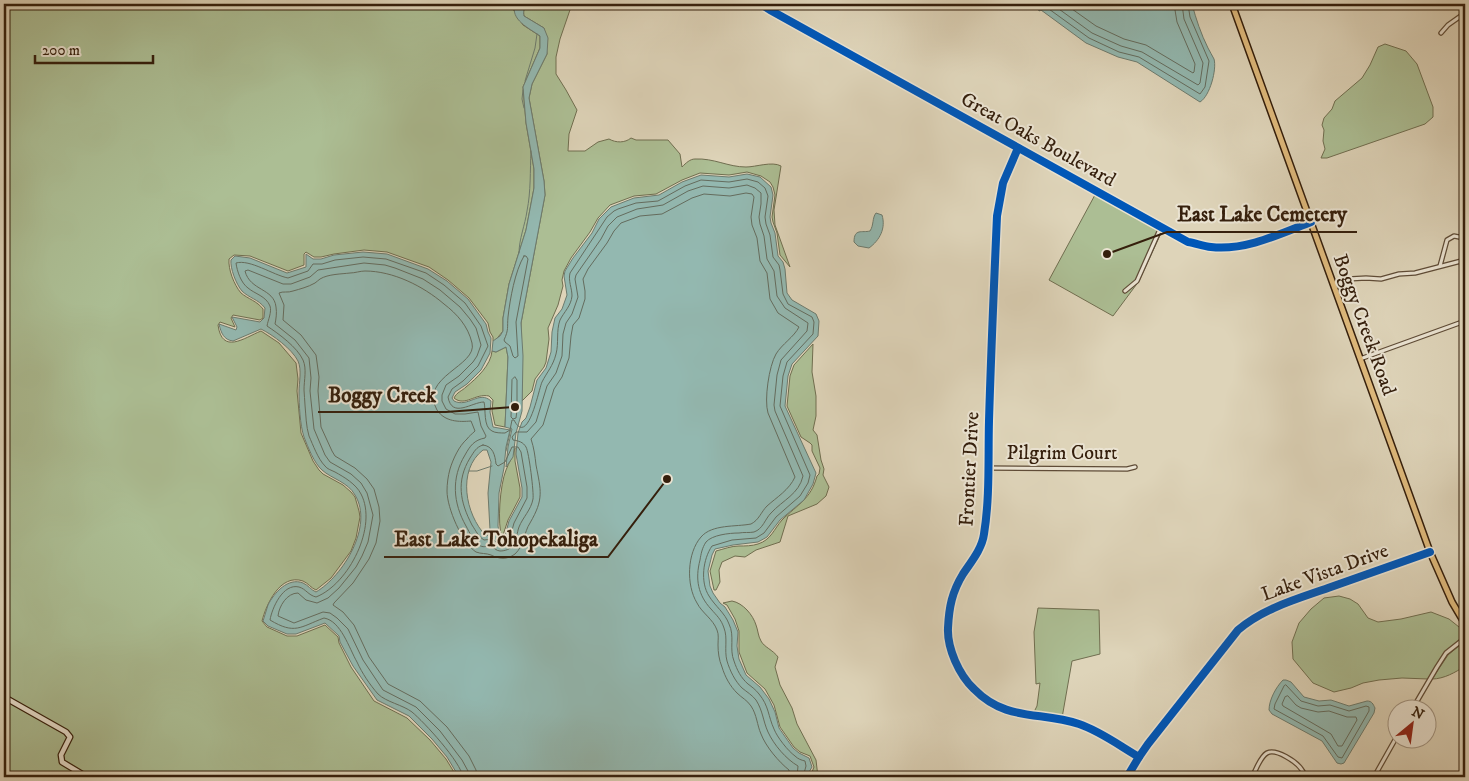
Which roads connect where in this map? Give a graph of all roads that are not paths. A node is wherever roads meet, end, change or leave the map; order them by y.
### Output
1 (761, 4) edge
2 (1232, 4) edge
3 (1465, 13) edge
4 (1441, 33) dead end
5 (1018, 148) junction
6 (1311, 222) junction
7 (1161, 228) junction
8 (1465, 240) edge
9 (1465, 260) edge
10 (1440, 267) junction
11 (1334, 284) junction
12 (1125, 290) dead end
13 (1465, 321) edge
14 (1360, 359) junction
15 (1135, 467) dead end
16 (988, 468) junction
17 (1430, 552) junction
18 (1465, 624) edge
19 (1465, 638) edge
20 (4, 697) edge
21 (1419, 698) edge
22 (1390, 748) edge
23 (1139, 757) junction
24 (88, 777) edge
25 (1127, 777) edge
26 (1252, 777) edge
27 (1305, 777) edge
28 (1374, 777) edge

1 - 5 street, Great Oaks Boulevard
2 - 6 main road, Boggy Creek Road
3 - 4 street
5 - 7 street, Great Oaks Boulevard
5 - 16 street, Frontier Drive
6 - 7 street, Great Oaks Boulevard
6 - 11 main road, Boggy Creek Road
7 - 12 street
8 - 10 street
9 - 10 street
10 - 11 street
11 - 14 main road, Boggy Creek Road
13 - 14 street
14 - 17 main road, Boggy Creek Road
15 - 16 street, Pilgrim Court
16 - 23 street, Frontier Drive
17 - 18 main road, Boggy Creek Road
17 - 23 street, Lake Vista Drive
19 - 21 street
20 - 24 street
22 - 28 street
23 - 25 street, Lake Vista Drive
26 - 27 street

